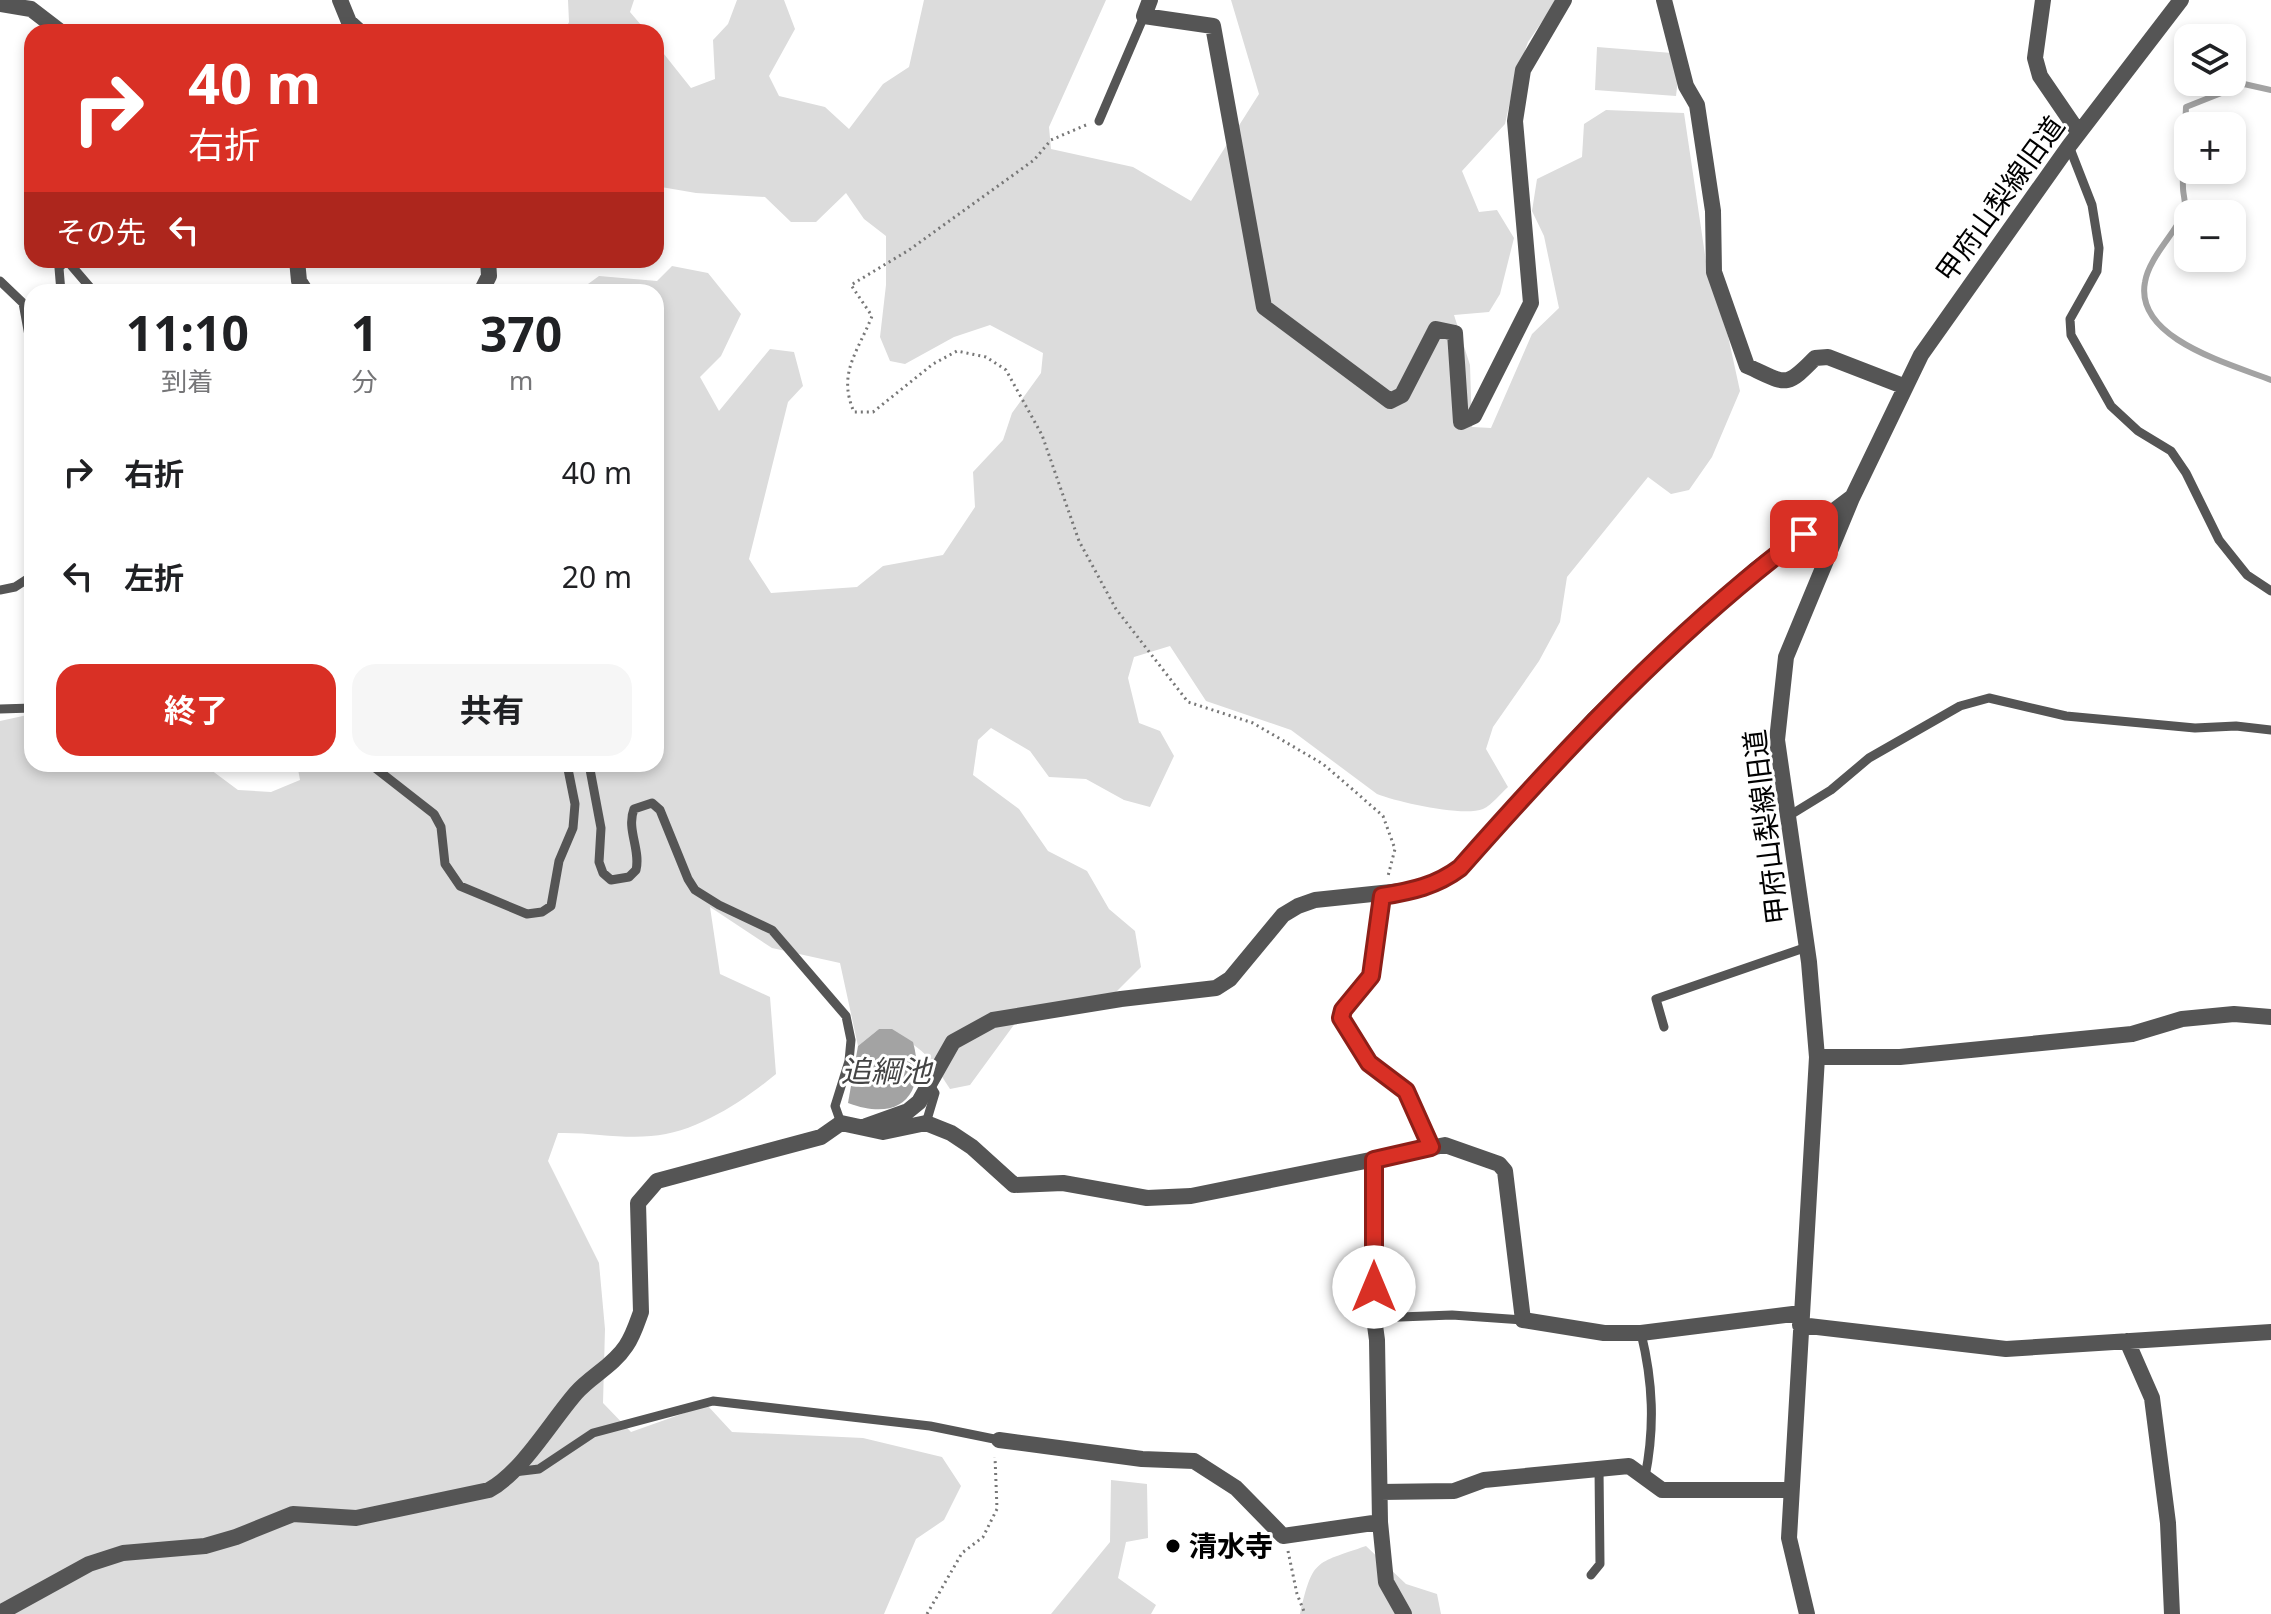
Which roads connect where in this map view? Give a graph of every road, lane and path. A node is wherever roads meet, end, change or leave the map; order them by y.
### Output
1 (340, 0) edge
2 (1150, 0) edge
3 (1564, 0) edge
4 (1664, 0) edge
5 (2043, 0) edge
6 (2181, 0) edge
7 (0, 4) edge
8 (1144, 16) junction
9 (51, 24) edge
10 (351, 24) edge
11 (1099, 121) joint
12 (2074, 139) junction
13 (73, 268) edge
14 (0, 281) edge
15 (87, 284) edge
16 (24, 308) edge
17 (1903, 386) junction
18 (1852, 498) junction
19 (24, 581) edge
20 (0, 590) edge
21 (2271, 591) edge
22 (24, 708) edge
23 (0, 709) edge
24 (2271, 730) edge
25 (380, 772) edge
26 (569, 772) edge
27 (590, 772) edge
28 (1787, 817) junction
29 (1382, 896) junction
30 (1807, 947) junction
31 (2271, 1017) edge
32 (1664, 1027) dead end
33 (1817, 1057) junction
34 (929, 1083) junction
35 (841, 1123) junction
36 (926, 1123) junction
37 (866, 1126) junction
38 (1431, 1147) junction
39 (1374, 1160) junction
40 (1374, 1318) junction
41 (1800, 1319) junction
42 (1523, 1320) junction
43 (2271, 1332) edge
44 (1641, 1333) junction
45 (2127, 1341) junction
46 (999, 1440) junction
47 (1599, 1468) junction
48 (514, 1472) junction
49 (1645, 1477) junction
50 (1790, 1490) junction
51 (1380, 1492) junction
52 (1380, 1522) junction
53 (1283, 1536) junction
54 (1591, 1575) dead end
55 (0, 1613) edge
56 (927, 1614) edge
57 (1305, 1614) edge
58 (1404, 1614) edge
59 (1807, 1614) edge
60 (2172, 1614) edge

1 - 10 street
2 - 8 street
3 - 8 street
4 - 17 street
5 - 12 street
6 - 12 street, 甲府山梨線旧道
7 - 9 street
8 - 11 lane
11 - 29 path
12 - 17 street, 甲府山梨線旧道
12 - 21 lane
13 - 15 lane
14 - 16 lane
17 - 18 street, 甲府山梨線旧道
18 - 28 street, 甲府山梨線旧道
18 - 29 street
19 - 20 lane
22 - 23 lane
24 - 28 lane
25 - 26 lane
27 - 35 lane
28 - 30 street, 甲府山梨線旧道
29 - 34 street
29 - 38 lane
30 - 32 lane
30 - 33 street, 甲府山梨線旧道
31 - 33 street
33 - 41 street, 甲府山梨線旧道
34 - 36 lane
34 - 37 street
35 - 37 street
35 - 48 street
36 - 37 street
36 - 39 street
38 - 39 street
38 - 42 street
39 - 40 street
40 - 42 lane
40 - 51 street
41 - 44 street
41 - 45 street
41 - 50 street, 甲府山梨線旧道
42 - 44 street
43 - 45 street
44 - 49 lane
45 - 60 street
46 - 48 lane
46 - 53 street
46 - 56 path
47 - 49 street
47 - 51 street
47 - 54 lane
48 - 55 street
49 - 50 street
50 - 59 street, 甲府山梨線旧道
51 - 52 street
52 - 53 street
52 - 58 street
53 - 57 path

